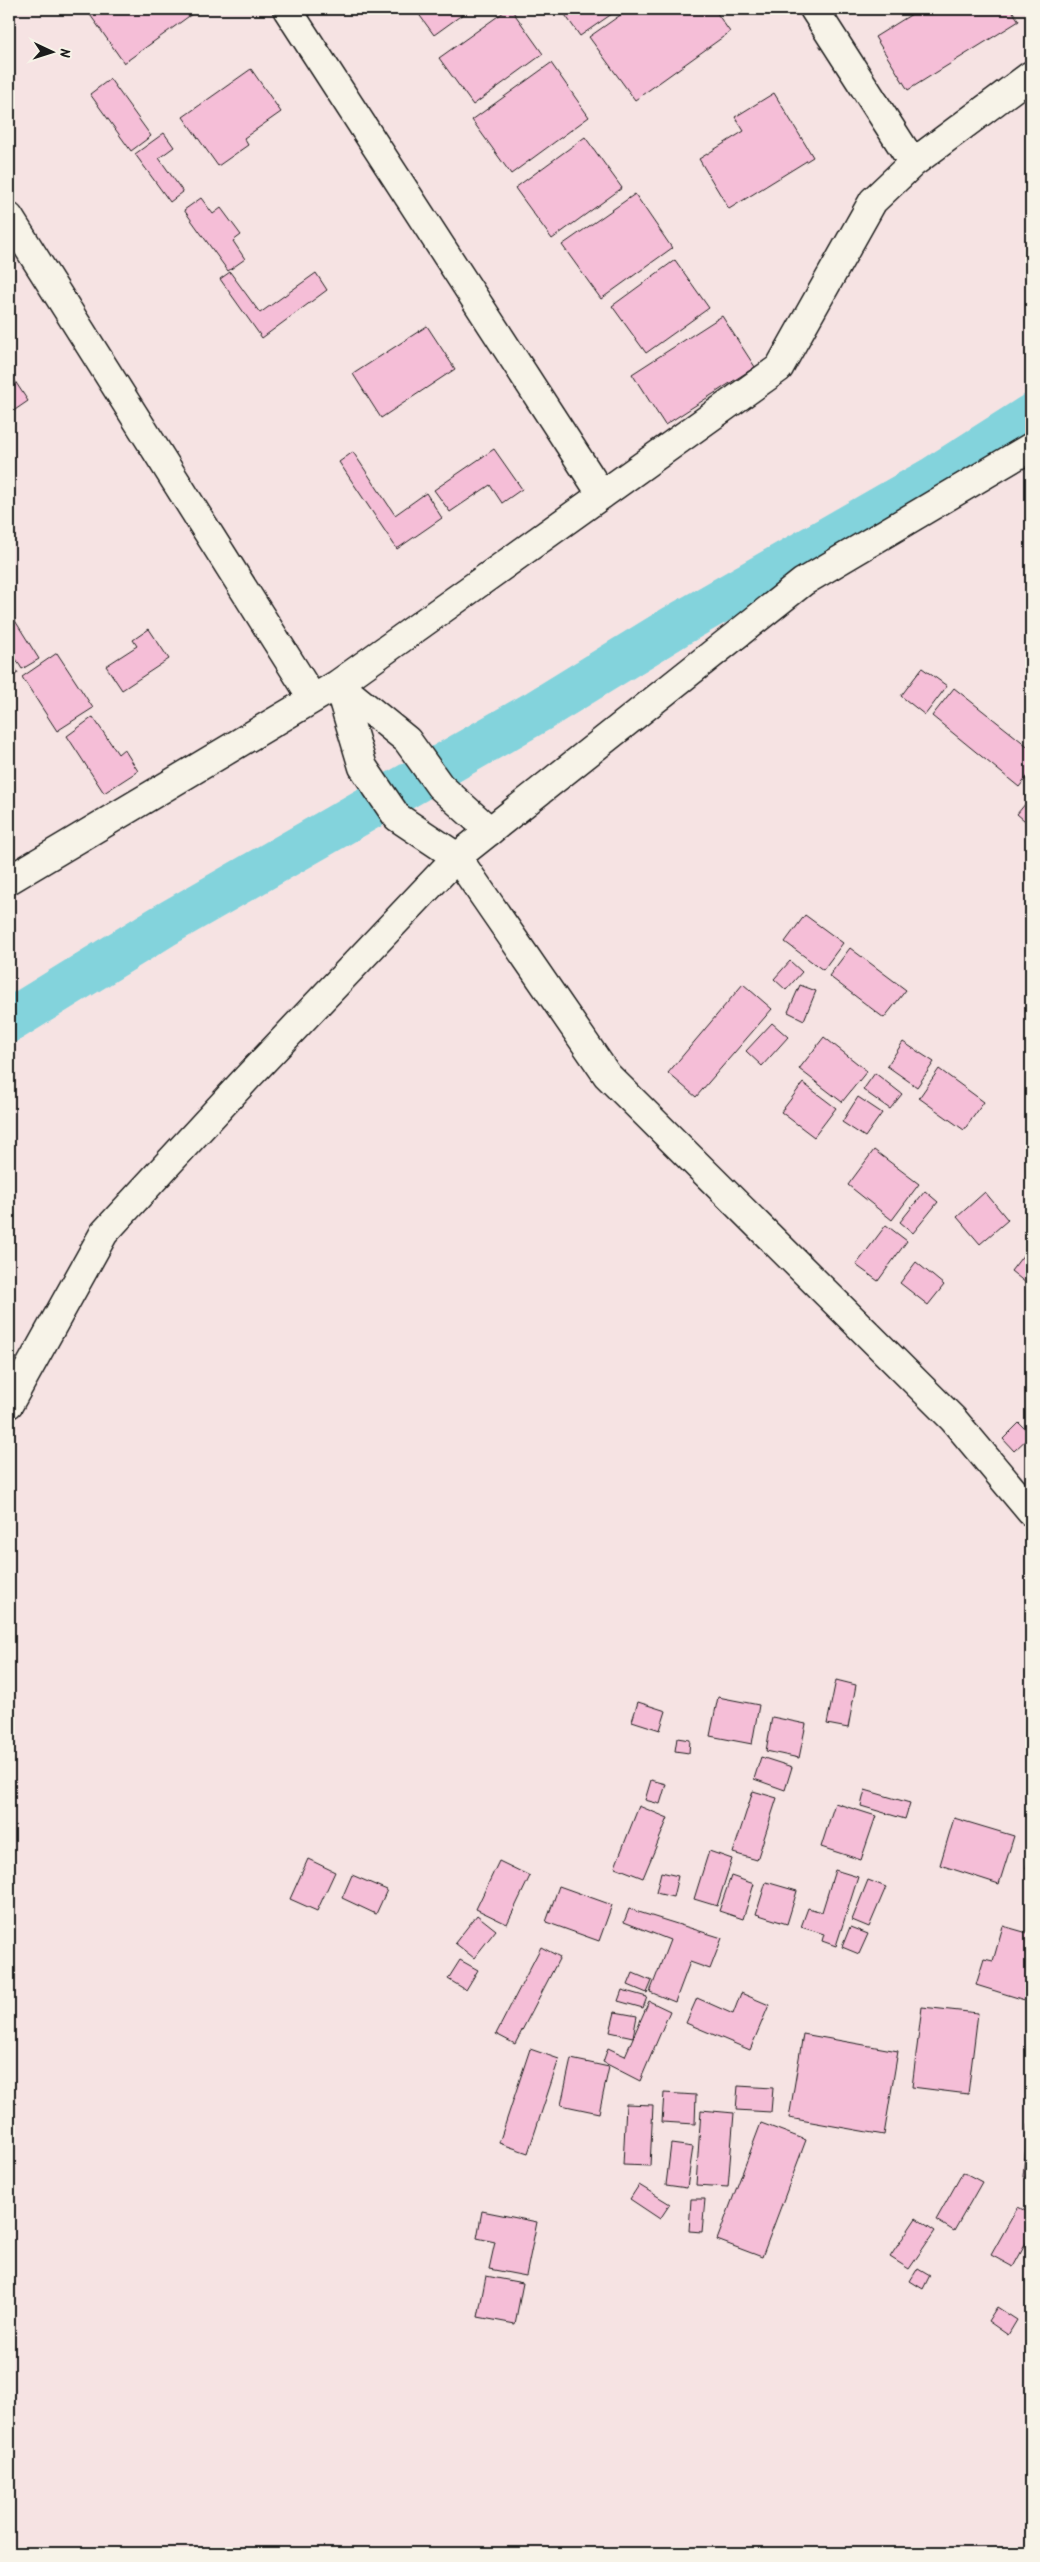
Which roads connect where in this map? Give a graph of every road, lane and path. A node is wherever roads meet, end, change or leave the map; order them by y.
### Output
1 (287, 9) edge
2 (814, 9) edge
3 (1031, 75) edge
4 (914, 163) junction
5 (9, 217) edge
6 (1031, 447) edge
7 (602, 495) junction
8 (338, 684) junction
9 (313, 700) junction
10 (490, 831) junction
11 (457, 857) junction
12 (9, 880) edge
13 (9, 1404) edge
14 (1031, 1512) edge

1 - 7 street
2 - 4 street
3 - 4 street
4 - 7 street
5 - 9 street
6 - 10 street
7 - 8 street
8 - 9 street
8 - 10 street
8 - 11 street
9 - 12 street
10 - 11 street
11 - 13 street
11 - 14 street

